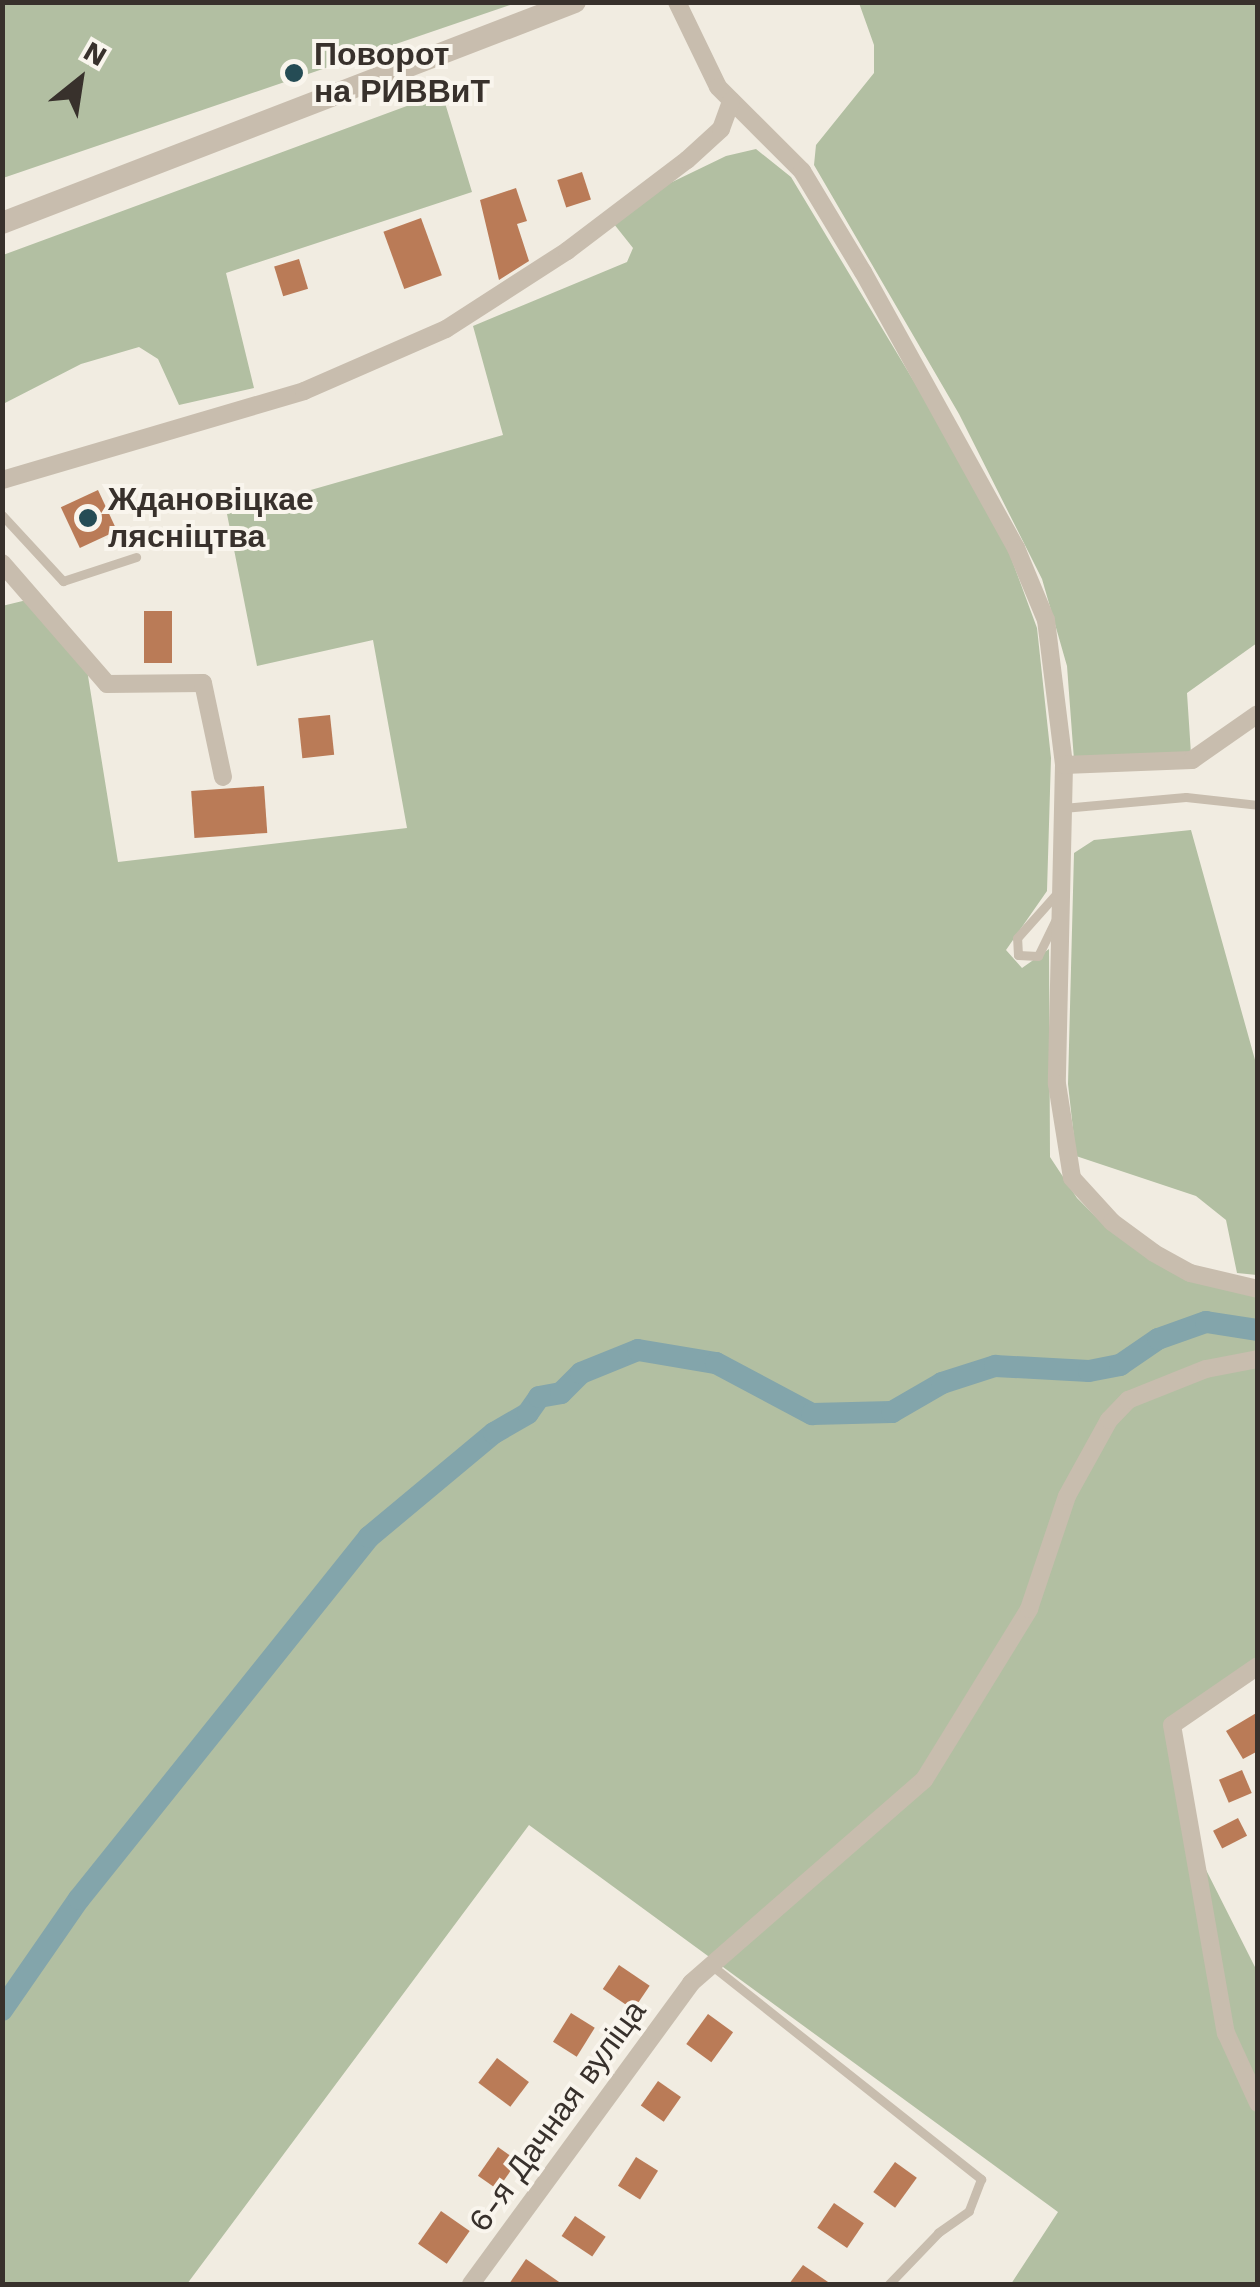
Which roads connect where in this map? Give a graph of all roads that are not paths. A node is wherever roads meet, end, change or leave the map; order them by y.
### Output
1 (574, 2) edge
2 (678, 2) edge
3 (730, 101) junction
4 (2, 223) edge
5 (2, 480) edge
6 (2, 516) edge
7 (136, 557) dead end
8 (2, 563) edge
9 (1258, 714) edge
10 (1064, 766) junction
11 (223, 777) dead end
12 (1258, 805) edge
13 (1063, 808) junction
14 (1060, 890) junction
15 (1059, 912) junction
16 (1258, 1289) edge
17 (1258, 1359) edge
18 (1258, 1666) edge
19 (710, 1965) junction
20 (1258, 2103) edge
21 (471, 2284) edge
22 (889, 2284) edge

1 - 4 street
2 - 3 street
3 - 5 street
3 - 10 street
6 - 7 lane
8 - 11 street
9 - 10 street
10 - 13 street
12 - 13 lane
13 - 14 street
14 - 15 street
14 - 15 lane
15 - 16 street
17 - 19 street, 6-я Дачная вуліца
18 - 20 street
19 - 21 street, 6-я Дачная вуліца
19 - 22 lane

